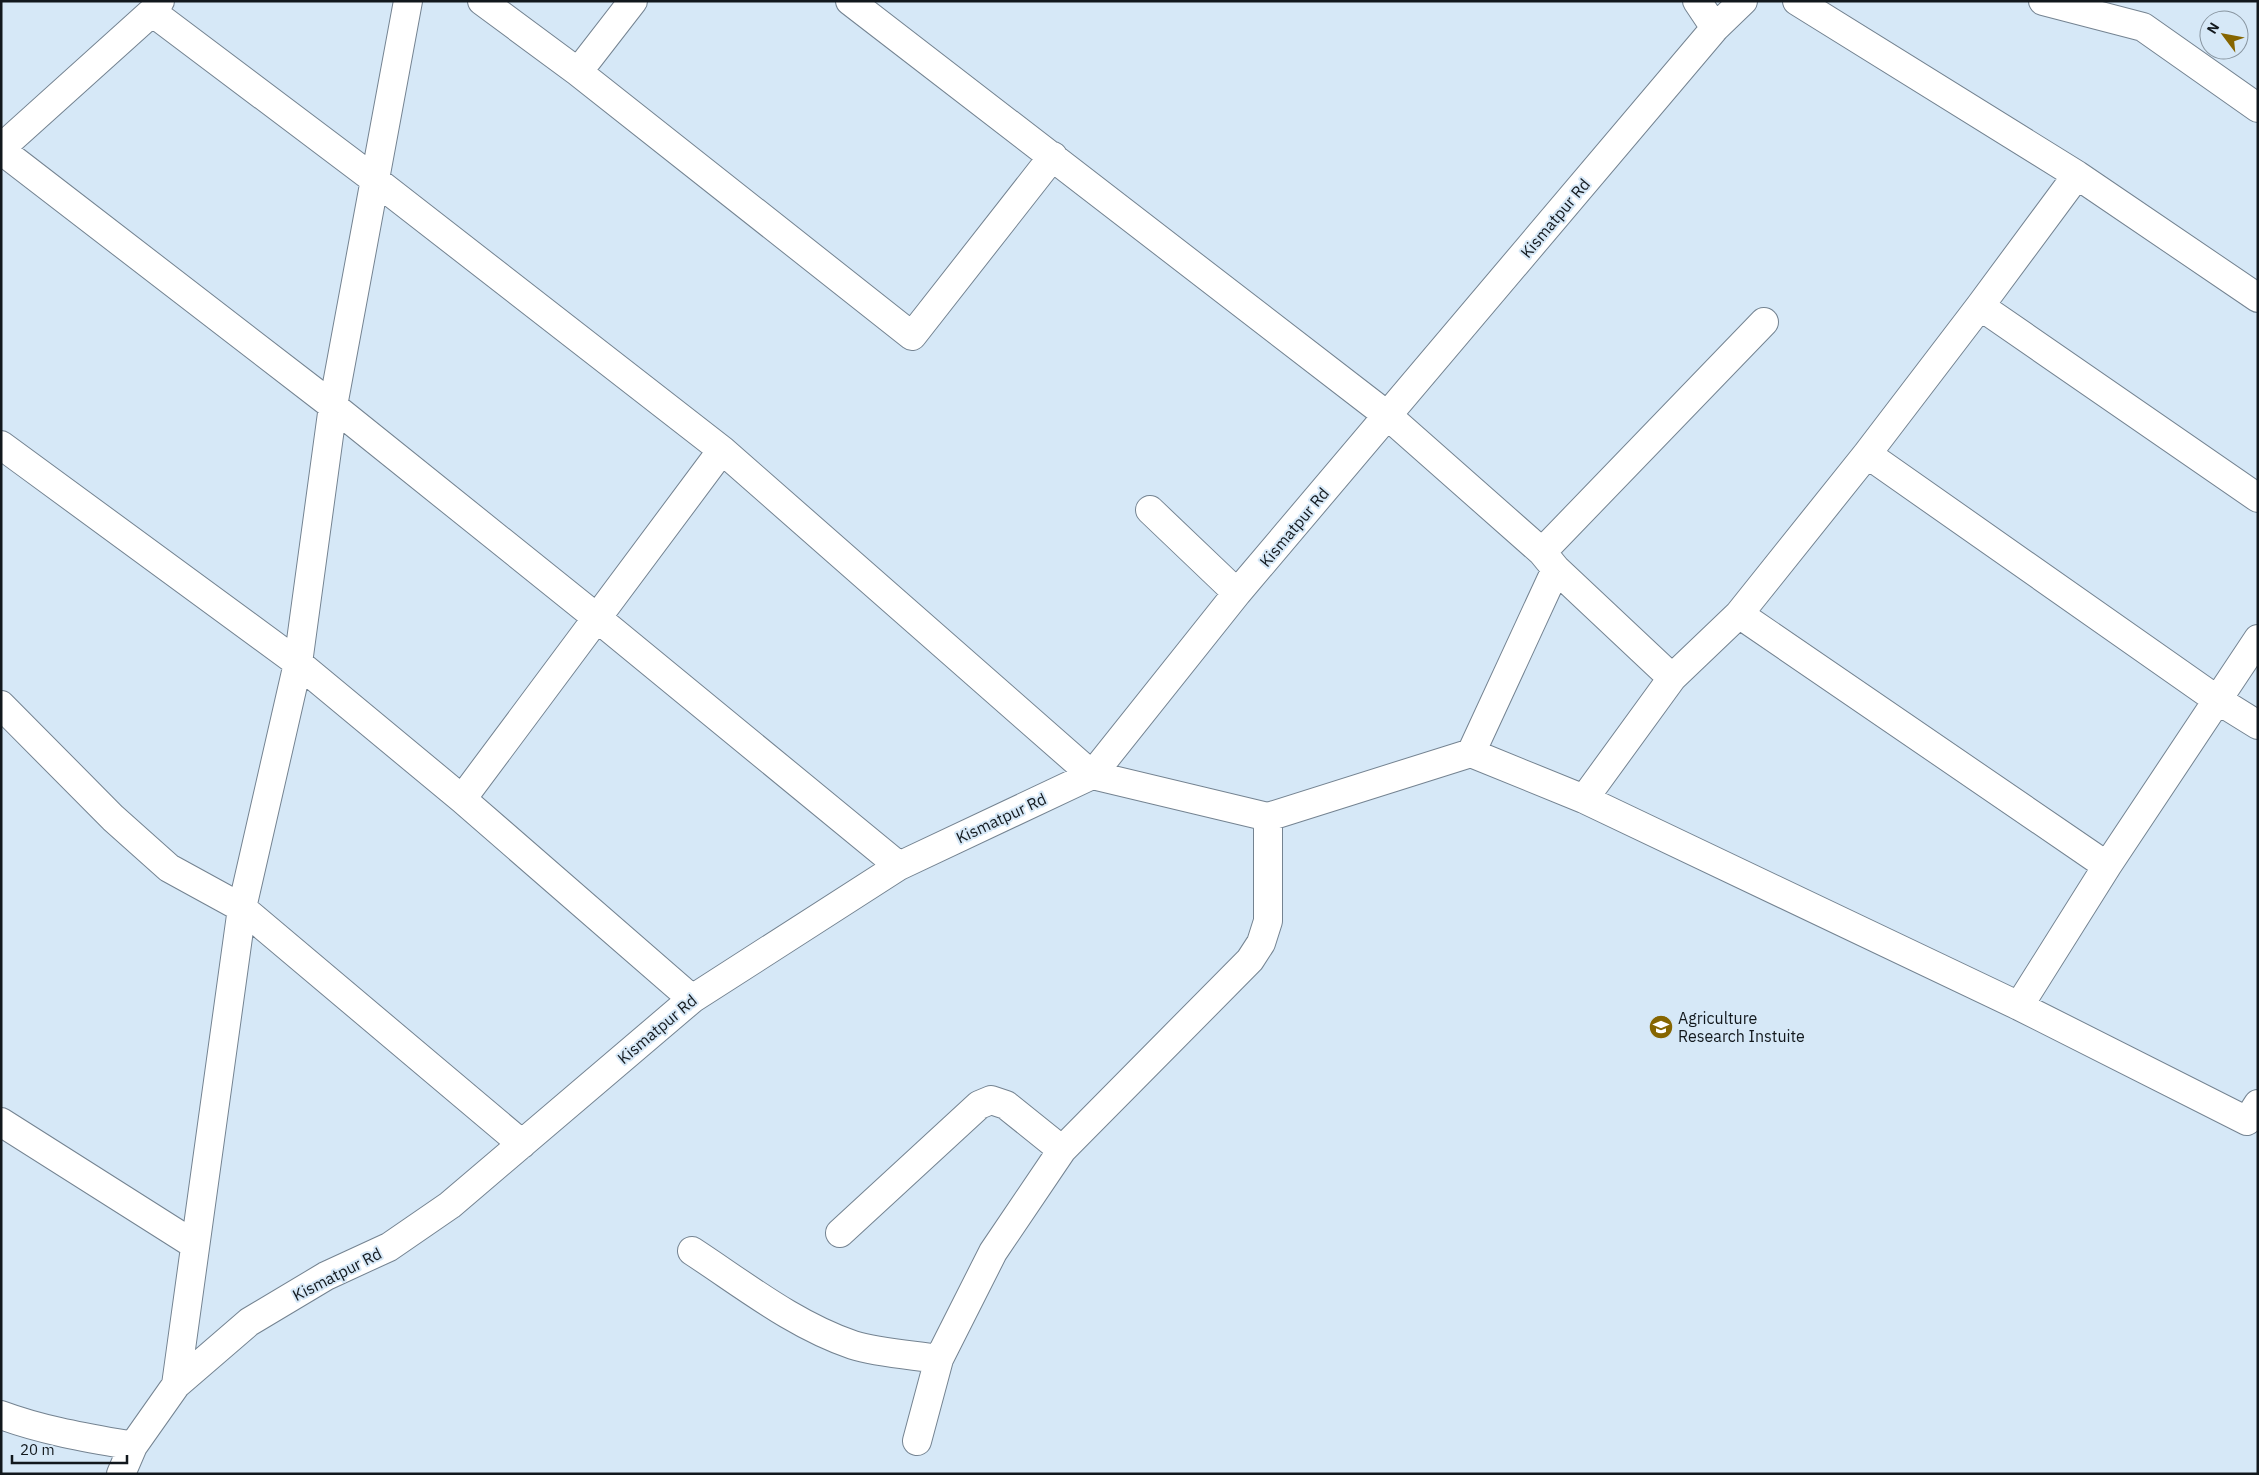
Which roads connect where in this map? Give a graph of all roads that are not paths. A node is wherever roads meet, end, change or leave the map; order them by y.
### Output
1 (408, 1) edge
2 (482, 1) edge
3 (633, 1) edge
4 (850, 1) edge
5 (1697, 1) edge
6 (1743, 1) edge
7 (1797, 1) edge
8 (2043, 1) edge
9 (156, 7) edge
10 (1715, 28) junction
11 (578, 72) junction
12 (2258, 108) edge
13 (1, 149) edge
14 (1053, 156) junction
15 (2076, 175) junction
16 (375, 180) junction
17 (2258, 298) edge
18 (1980, 306) junction
19 (1764, 322) dead end
20 (333, 406) junction
21 (1388, 416) junction
22 (1, 445) edge
23 (722, 450) junction
24 (1867, 454) junction
25 (2258, 498) edge
26 (1150, 510) dead end
27 (1549, 561) junction
28 (1238, 593) junction
29 (1739, 614) junction
30 (598, 618) junction
31 (2258, 639) edge
32 (298, 663) junction
33 (1672, 678) junction
34 (2216, 699) junction
35 (1, 705) edge
36 (2258, 725) edge
37 (1471, 753) junction
38 (1092, 775) junction
39 (462, 799) junction
40 (1584, 799) junction
41 (1268, 817) junction
42 (899, 866) junction
43 (2107, 866) junction
44 (242, 908) junction
45 (692, 999) junction
46 (2019, 1006) junction
47 (2254, 1118) edge
48 (1, 1122) edge
49 (522, 1144) junction
50 (1062, 1150) junction
51 (840, 1233) dead end
52 (195, 1245) junction
53 (692, 1251) dead end
54 (940, 1359) junction
55 (176, 1385) junction
56 (1, 1415) edge
57 (917, 1441) dead end
58 (134, 1446) junction
59 (121, 1474) edge

1 - 16 street
2 - 11 street
3 - 11 street
4 - 14 street
5 - 10 street
6 - 10 street, Kismatpur Rd
7 - 15 street
8 - 12 street
9 - 13 street
9 - 16 street
10 - 21 street, Kismatpur Rd
11 - 14 street
13 - 20 street
14 - 21 street
15 - 17 street
15 - 18 street
16 - 20 street
16 - 23 street
18 - 24 street
18 - 25 street
19 - 27 street
20 - 30 street
20 - 32 street
21 - 27 street
21 - 28 street, Kismatpur Rd
22 - 32 street
23 - 30 street
23 - 38 street
24 - 29 street
24 - 34 street
26 - 28 street
27 - 33 street
27 - 37 street
28 - 38 street, Kismatpur Rd
29 - 33 street
29 - 43 street
30 - 39 street
30 - 42 street
31 - 34 street
32 - 39 street
32 - 44 street
33 - 40 street
34 - 36 street
34 - 43 street
35 - 44 street
37 - 40 street
37 - 41 street
38 - 41 street
38 - 42 street, Kismatpur Rd
39 - 45 street
40 - 46 street
41 - 50 street
42 - 45 street, Kismatpur Rd
43 - 46 street
44 - 49 street
44 - 52 street
45 - 49 street, Kismatpur Rd
46 - 47 street
48 - 52 street
49 - 55 street, Kismatpur Rd
50 - 51 street
50 - 54 street
52 - 55 street
53 - 54 street
54 - 57 street
55 - 58 street, Kismatpur Rd
56 - 58 street
58 - 59 street, Kismatpur Rd

